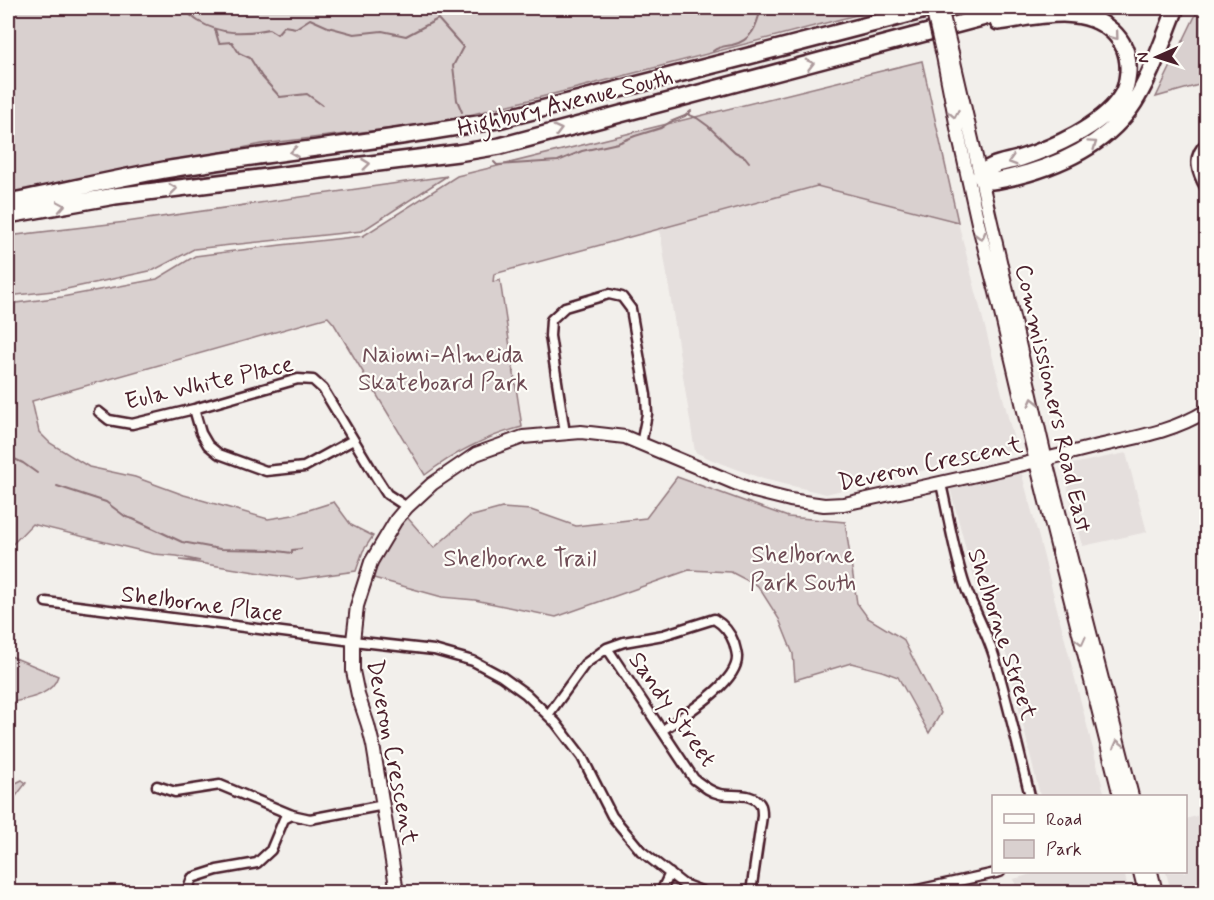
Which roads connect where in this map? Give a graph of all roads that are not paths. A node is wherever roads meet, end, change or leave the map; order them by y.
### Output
1 (932, 8) edge
2 (941, 8) edge
3 (1019, 8) edge
4 (1176, 8) edge
5 (959, 24) junction
6 (947, 55) junction
7 (1206, 143) edge
8 (974, 177) junction
9 (1206, 189) edge
10 (8, 202) edge
11 (8, 216) edge
12 (194, 409) junction
13 (1206, 411) edge
14 (99, 412) dead end
15 (566, 433) junction
16 (353, 440) junction
17 (641, 444) junction
18 (1041, 460) junction
19 (941, 483) junction
20 (407, 507) junction
21 (46, 602) dead end
22 (353, 641) junction
23 (607, 648) junction
24 (548, 715) junction
25 (663, 730) junction
26 (157, 786) dead end
27 (1030, 795) edge
28 (1120, 795) edge
29 (1132, 795) edge
30 (384, 805) junction
31 (292, 815) junction
32 (670, 873) junction
33 (996, 873) edge
34 (1144, 873) edge
35 (397, 890) edge
36 (928, 890) edge
37 (1152, 891) edge
38 (187, 892) edge
39 (372, 892) edge
40 (661, 892) edge
41 (704, 892) edge
42 (751, 892) edge
43 (908, 892) edge

1 - 6 street, Commissioners Road East, bridge
1 -> 10 highway, Highbury Avenue South
2 - 6 street, Commissioners Road East, bridge
3 - 5 highway, Highbury Avenue South
8 -> 4 highway
5 -> 8 highway
11 -> 5 highway, Highbury Avenue South
6 - 8 street, Commissioners Road East
7 - 9 street
8 - 18 street, Commissioners Road East
12 - 14 street, Eula White Place
12 - 16 street, Eula White Place
12 - 16 street
13 - 18 street, Deveron Crescent
15 - 17 street, Deveron Crescent
15 - 17 street
15 - 20 street, Deveron Crescent
16 - 20 street, Eula White Place
17 - 19 street, Deveron Crescent
18 - 19 street, Deveron Crescent
18 -> 28 street, Commissioners Road East
29 -> 18 street, Commissioners Road East
19 - 27 street, Shelborne Street
20 - 22 street, Deveron Crescent
21 - 22 street, Shelborne Place
22 - 24 street
22 - 30 street, Deveron Crescent
23 - 24 street
23 - 25 street, Sandy Street
23 - 25 street
24 - 32 street
25 - 42 street, Sandy Street
26 - 31 street
30 - 31 street
30 - 35 street, Deveron Crescent
31 - 38 street
32 - 40 street
32 - 41 street
33 - 36 street
34 - 37 street
35 - 39 street
36 - 43 street

